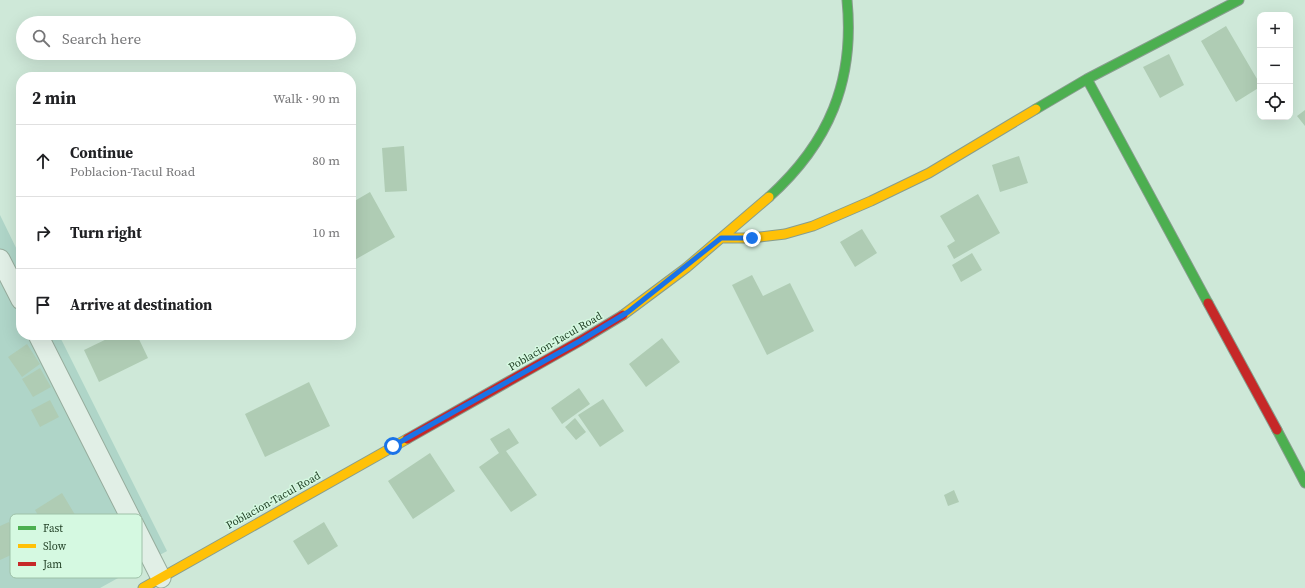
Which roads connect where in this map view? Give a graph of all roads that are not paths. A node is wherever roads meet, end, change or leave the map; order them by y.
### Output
1 (847, 0) edge
2 (1239, 0) edge
3 (1087, 79) junction
4 (721, 238) junction
5 (0, 258) edge
6 (16, 290) edge
7 (41, 340) edge
8 (1305, 483) edge
9 (129, 514) edge
10 (142, 540) edge
11 (161, 578) junction
12 (143, 588) edge

1 - 4 street, Poblacion-Tacul Road
2 - 3 street
3 - 4 street
3 - 8 street
4 - 11 street, Poblacion-Tacul Road
5 - 6 lane
7 - 9 lane
10 - 11 lane
11 - 12 street, Poblacion-Tacul Road

